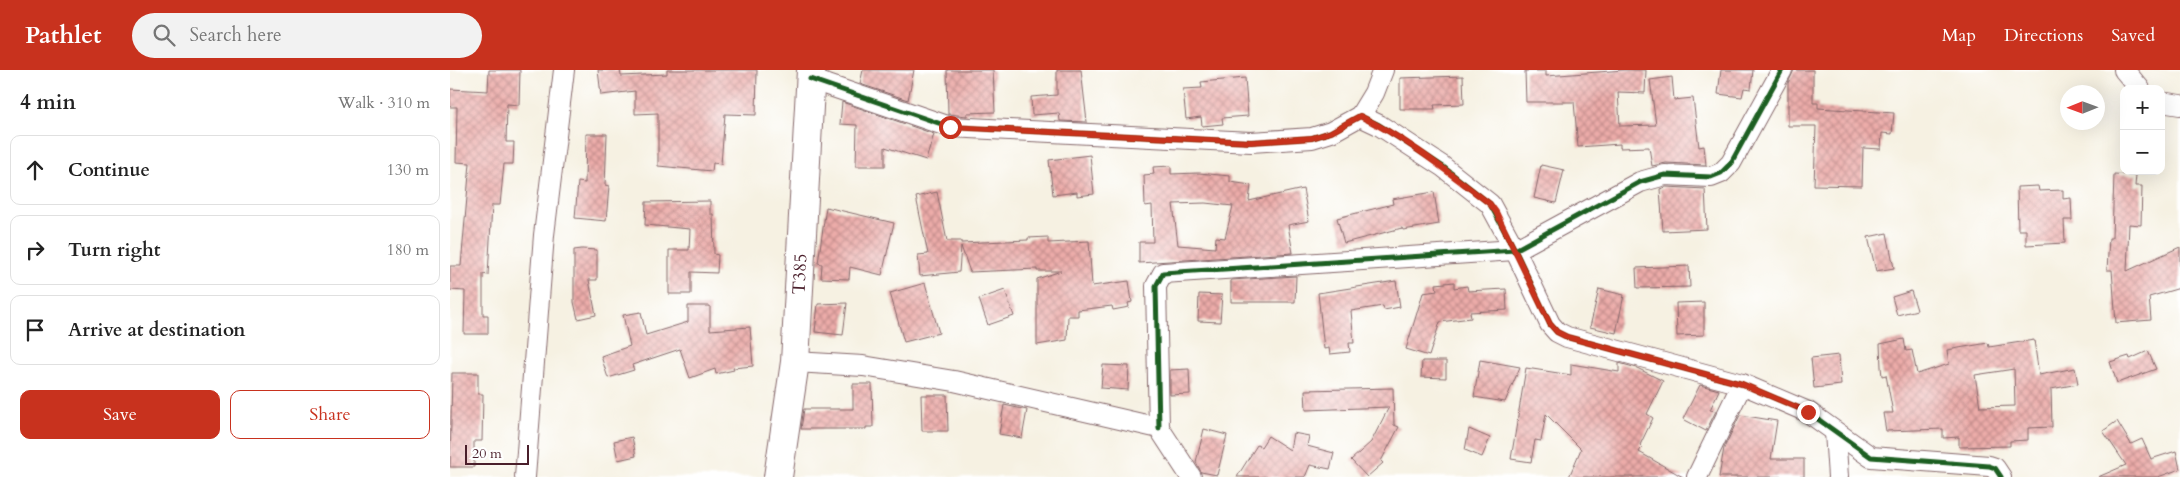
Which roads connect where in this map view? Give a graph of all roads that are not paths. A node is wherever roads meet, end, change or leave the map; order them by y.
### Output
1 (564, 70) edge
2 (1383, 70) edge
3 (1782, 70) edge
4 (2124, 70) edge
5 (811, 75) edge
6 (2137, 85) edge
7 (2165, 103) edge
8 (2180, 105) edge
9 (1360, 116) junction
10 (1515, 250) junction
11 (795, 362) junction
12 (1742, 384) junction
13 (1159, 428) junction
14 (1835, 432) junction
15 (525, 477) edge
16 (778, 477) edge
17 (1192, 477) edge
18 (1696, 477) edge
19 (1838, 477) edge
20 (2002, 477) edge

1 - 15 street
2 - 9 street
3 - 10 street
4 - 6 street
5 - 9 street
5 - 11 street, T385 / T385
7 - 8 street
9 - 10 street
10 - 12 street
10 - 13 street
11 - 13 street
11 - 16 street, T385 / T385
12 - 14 street
12 - 18 street
13 - 17 street
14 - 19 street
14 - 20 street

